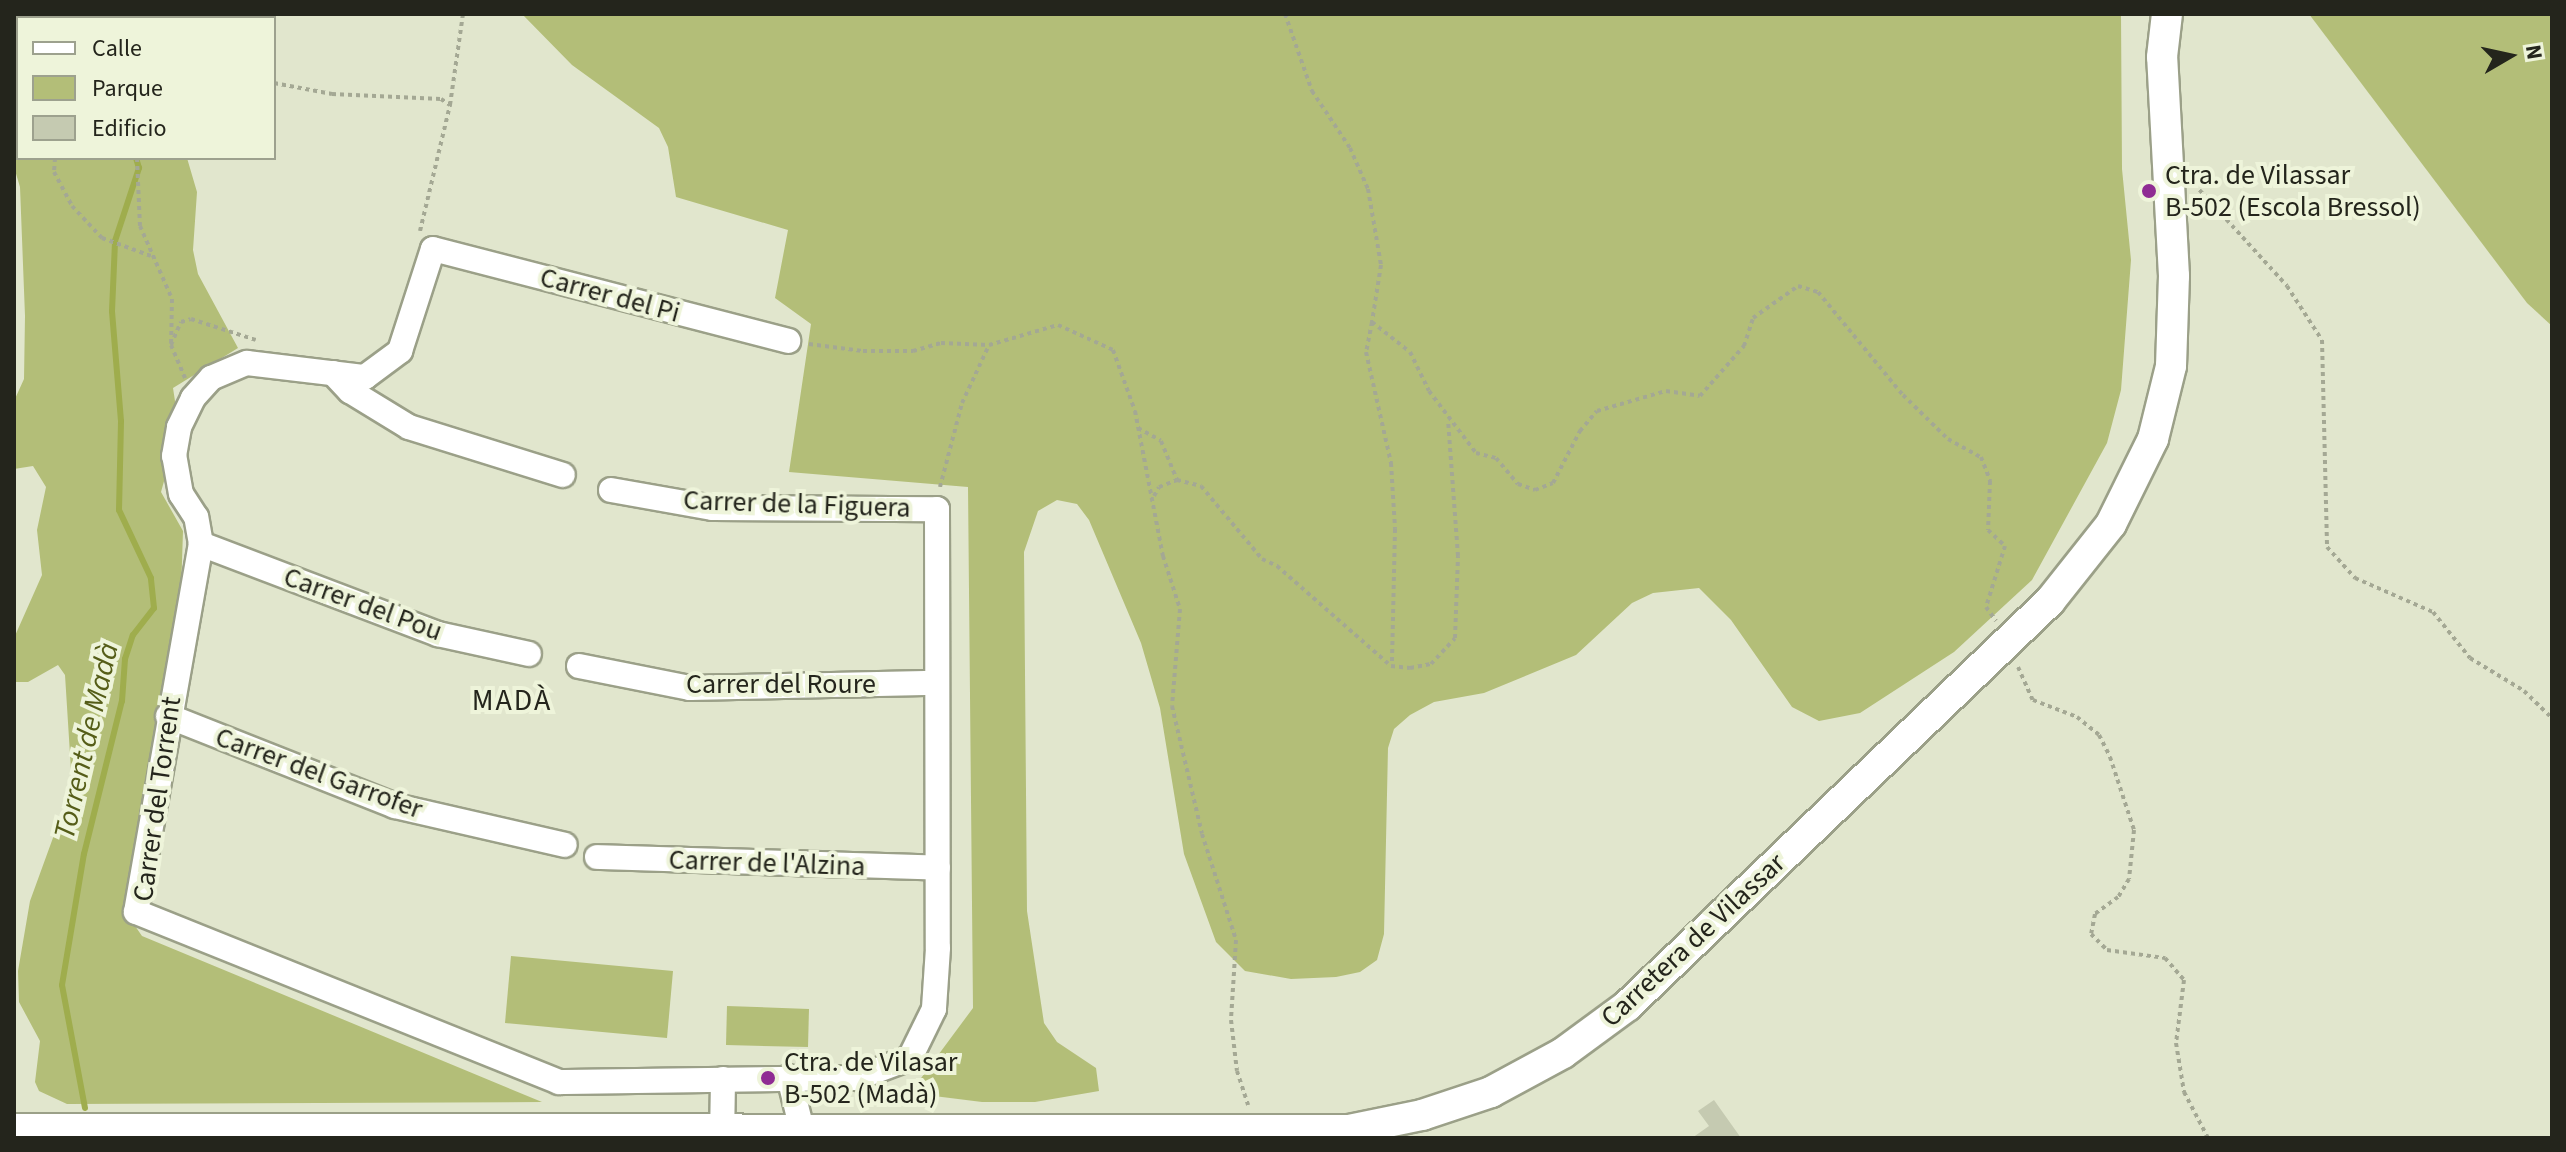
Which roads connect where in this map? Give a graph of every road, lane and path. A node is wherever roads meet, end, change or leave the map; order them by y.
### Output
1 (463, 14) edge
2 (1285, 14) edge
3 (2167, 14) edge
4 (276, 83) edge
5 (450, 105) junction
6 (2166, 157) junction
7 (55, 160) edge
8 (137, 160) edge
9 (426, 243) junction
10 (151, 256) junction
11 (1372, 322) junction
12 (788, 341) joint
13 (271, 342) dead end
14 (171, 345) junction
15 (989, 345) junction
16 (333, 373) junction
17 (193, 398) junction
18 (1448, 417) junction
19 (1138, 428) junction
20 (563, 475) dead end
21 (1177, 480) junction
22 (611, 490) dead end
23 (1152, 498) junction
24 (937, 509) junction
25 (201, 544) junction
26 (2010, 639) junction
27 (529, 654) dead end
28 (579, 666) dead end
29 (1391, 666) junction
30 (937, 683) junction
31 (168, 716) junction
32 (2552, 718) edge
33 (565, 845) dead end
34 (597, 857) dead end
35 (938, 868) junction
36 (789, 1077) junction
37 (723, 1079) junction
38 (14, 1129) edge
39 (1250, 1130) junction
40 (720, 1134) edge
41 (801, 1134) edge
42 (2208, 1138) edge

1 - 5 path
2 - 11 path
3 - 6 street, Carretera de Vilassar
4 - 5 path
5 - 9 path
6 - 26 street, Carretera de Vilassar
6 - 32 path
7 - 10 path
8 - 10 path
9 - 12 street, Carrer del Pi
9 - 16 street, Carrer del Torrent
10 - 14 path
11 - 18 path
11 - 29 path
12 - 15 path
13 - 14 path
14 - 17 path
15 - 19 path
15 - 24 path
16 - 17 street, Carrer del Torrent
16 - 20 street
17 - 25 street, Carrer del Torrent
18 - 26 path
18 - 29 path
19 - 21 path
19 - 23 path
21 - 23 path
21 - 29 path
22 - 24 street, Carrer de la Figuera
23 - 39 path
24 - 30 street, Carrer del Torrent
25 - 27 street, Carrer del Pou
25 - 31 street, Carrer del Torrent
26 - 39 street, Carretera de Vilassar
26 - 42 path
28 - 30 street, Carrer del Roure
30 - 35 street, Carrer del Torrent
31 - 33 street, Carrer del Garrofer
31 - 37 street, Carrer del Torrent
34 - 35 street, Carrer de l'Alzina
35 - 36 street, Carrer del Torrent
36 - 37 street, Carrer del Torrent
36 - 41 street
37 - 40 street
38 - 40 street, Carretera de Vilassar
39 - 41 street, Carretera de Vilassar
40 - 41 street, Carretera de Vilassar

